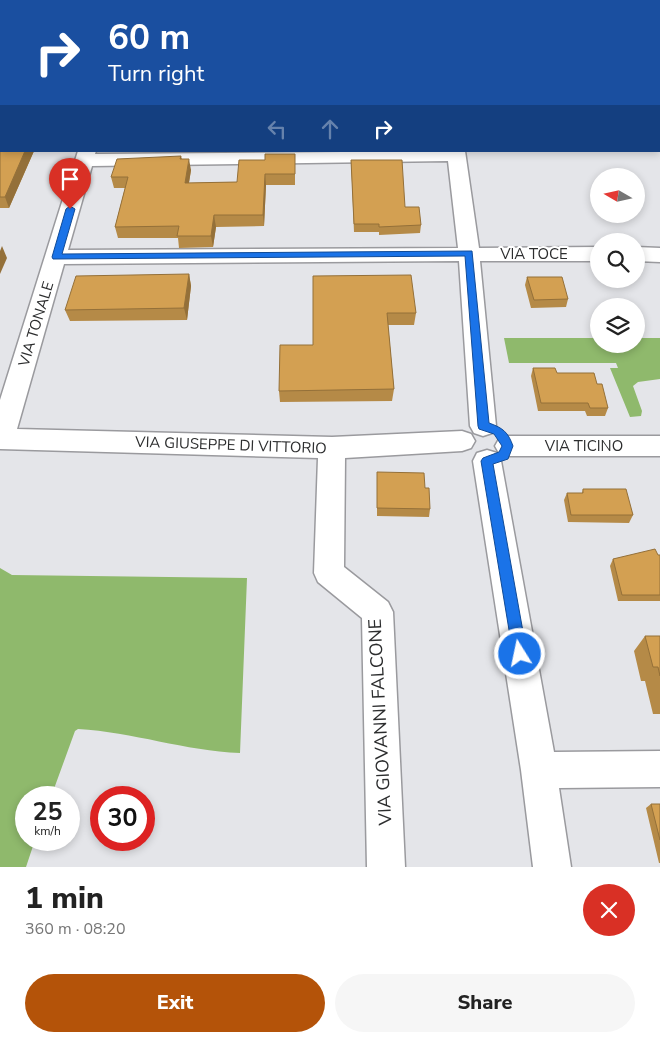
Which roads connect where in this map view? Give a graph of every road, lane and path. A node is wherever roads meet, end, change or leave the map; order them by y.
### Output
1 (456, 153) edge
2 (86, 156) edge
3 (469, 254) junction
4 (590, 254) edge
5 (645, 254) edge
6 (660, 254) edge
7 (56, 257) junction
8 (483, 426) junction
9 (0, 438) edge
10 (462, 441) junction
11 (660, 446) edge
12 (332, 448) junction
13 (497, 454) junction
14 (660, 769) edge
15 (539, 770) junction
16 (386, 867) edge
17 (552, 867) edge

1 - 2 street
1 - 3 street
2 - 7 street, VIA TONALE
3 - 4 street, VIA TOCE
3 - 7 street, VIA TOCE
3 - 8 street
5 - 6 street
7 - 9 street, VIA TONALE
8 - 10 street
8 - 13 street
9 - 12 street, VIA GIUSEPPE DI VITTORIO
10 - 12 street, VIA GIUSEPPE DI VITTORIO
10 - 13 street
11 - 13 street, VIA TICINO
12 - 16 street, VIA GIOVANNI FALCONE
13 - 15 street
14 - 15 street
15 - 17 street

